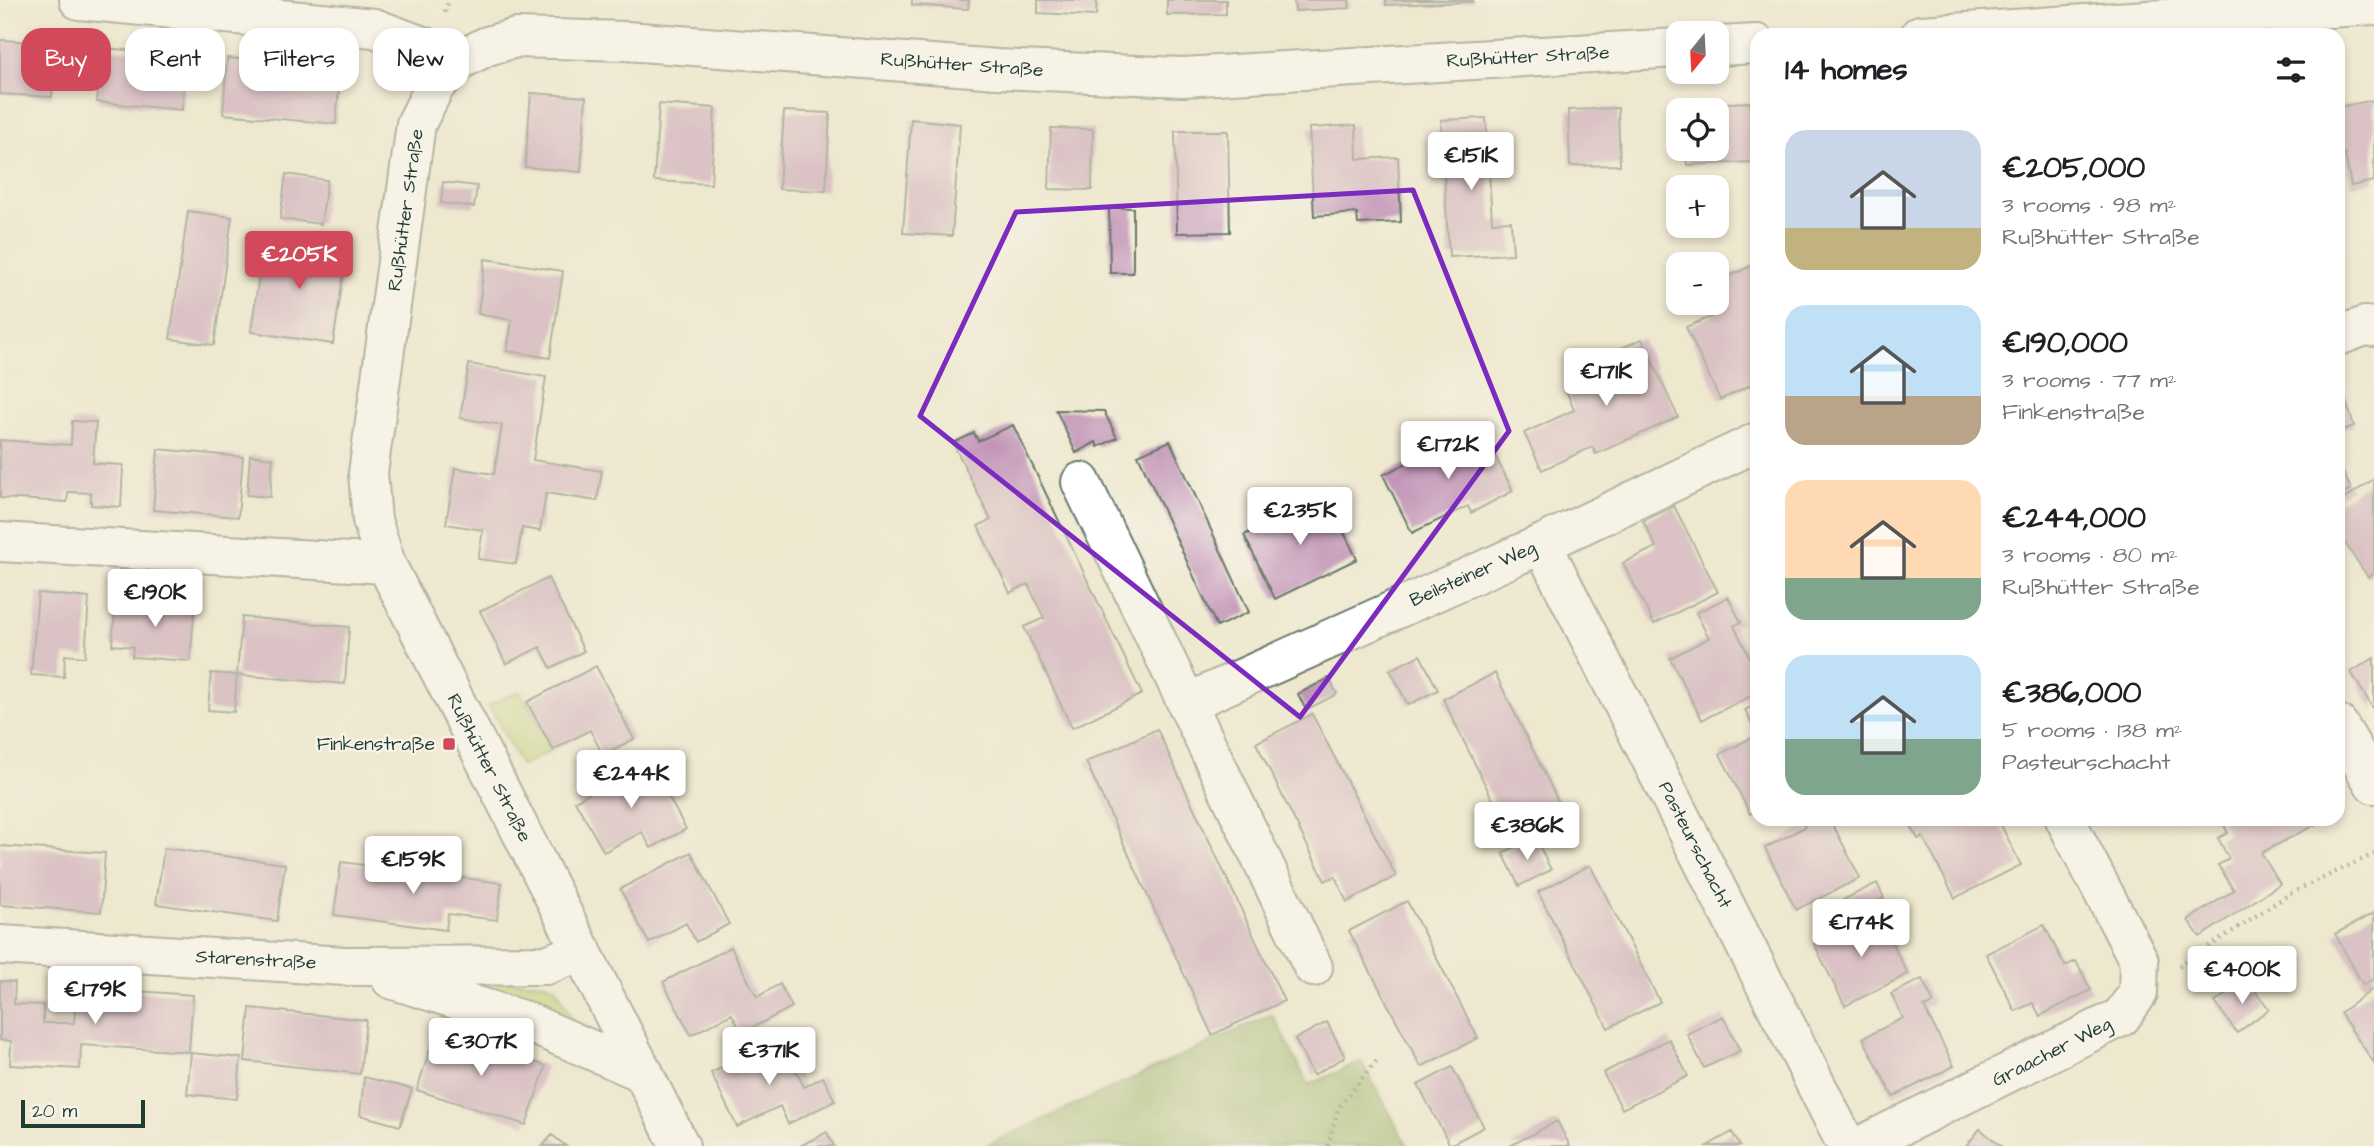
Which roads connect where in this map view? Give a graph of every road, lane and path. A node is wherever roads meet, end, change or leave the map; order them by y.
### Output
1 (79, 0) edge
2 (2374, 5) edge
3 (2185, 10) edge
4 (374, 28) edge
5 (2118, 28) edge
6 (1750, 44) edge
7 (1729, 45) edge
8 (1666, 49) edge
9 (469, 55) edge
10 (432, 91) edge
11 (2374, 327) edge
12 (2345, 333) edge
13 (1750, 445) edge
14 (1081, 482) dead end
15 (0, 542) edge
16 (1542, 544) junction
17 (386, 564) junction
18 (1187, 703) junction
19 (2345, 736) edge
20 (2374, 784) edge
21 (2069, 826) edge
22 (2374, 855) edge
23 (0, 945) edge
24 (582, 951) junction
25 (345, 966) junction
26 (1313, 967) dead end
27 (2129, 1005) junction
28 (1377, 1060) dead end
29 (644, 1073) junction
30 (680, 1146) edge
31 (1328, 1146) edge
32 (1847, 1146) edge
33 (1860, 1146) edge

1 - 4 street
2 - 3 street
3 - 5 street
6 - 7 street
8 - 9 street, Rußhütter Straße
10 - 17 street, Rußhütter Straße
11 - 12 street
13 - 16 street, Beilsteiner Weg
14 - 18 street
15 - 17 street
16 - 18 street, Beilsteiner Weg
16 - 32 street, Pasteurschacht
17 - 24 street, Rußhütter Straße
18 - 26 street
19 - 20 street
21 - 27 street
22 - 27 path
23 - 25 street, Starenstraße
24 - 25 street, Starenstraße
24 - 29 street, Rußhütter Straße
25 - 29 street, Starenstraße
27 - 33 street, Graacher Weg
28 - 31 path
29 - 30 street, Rußhütter Straße

